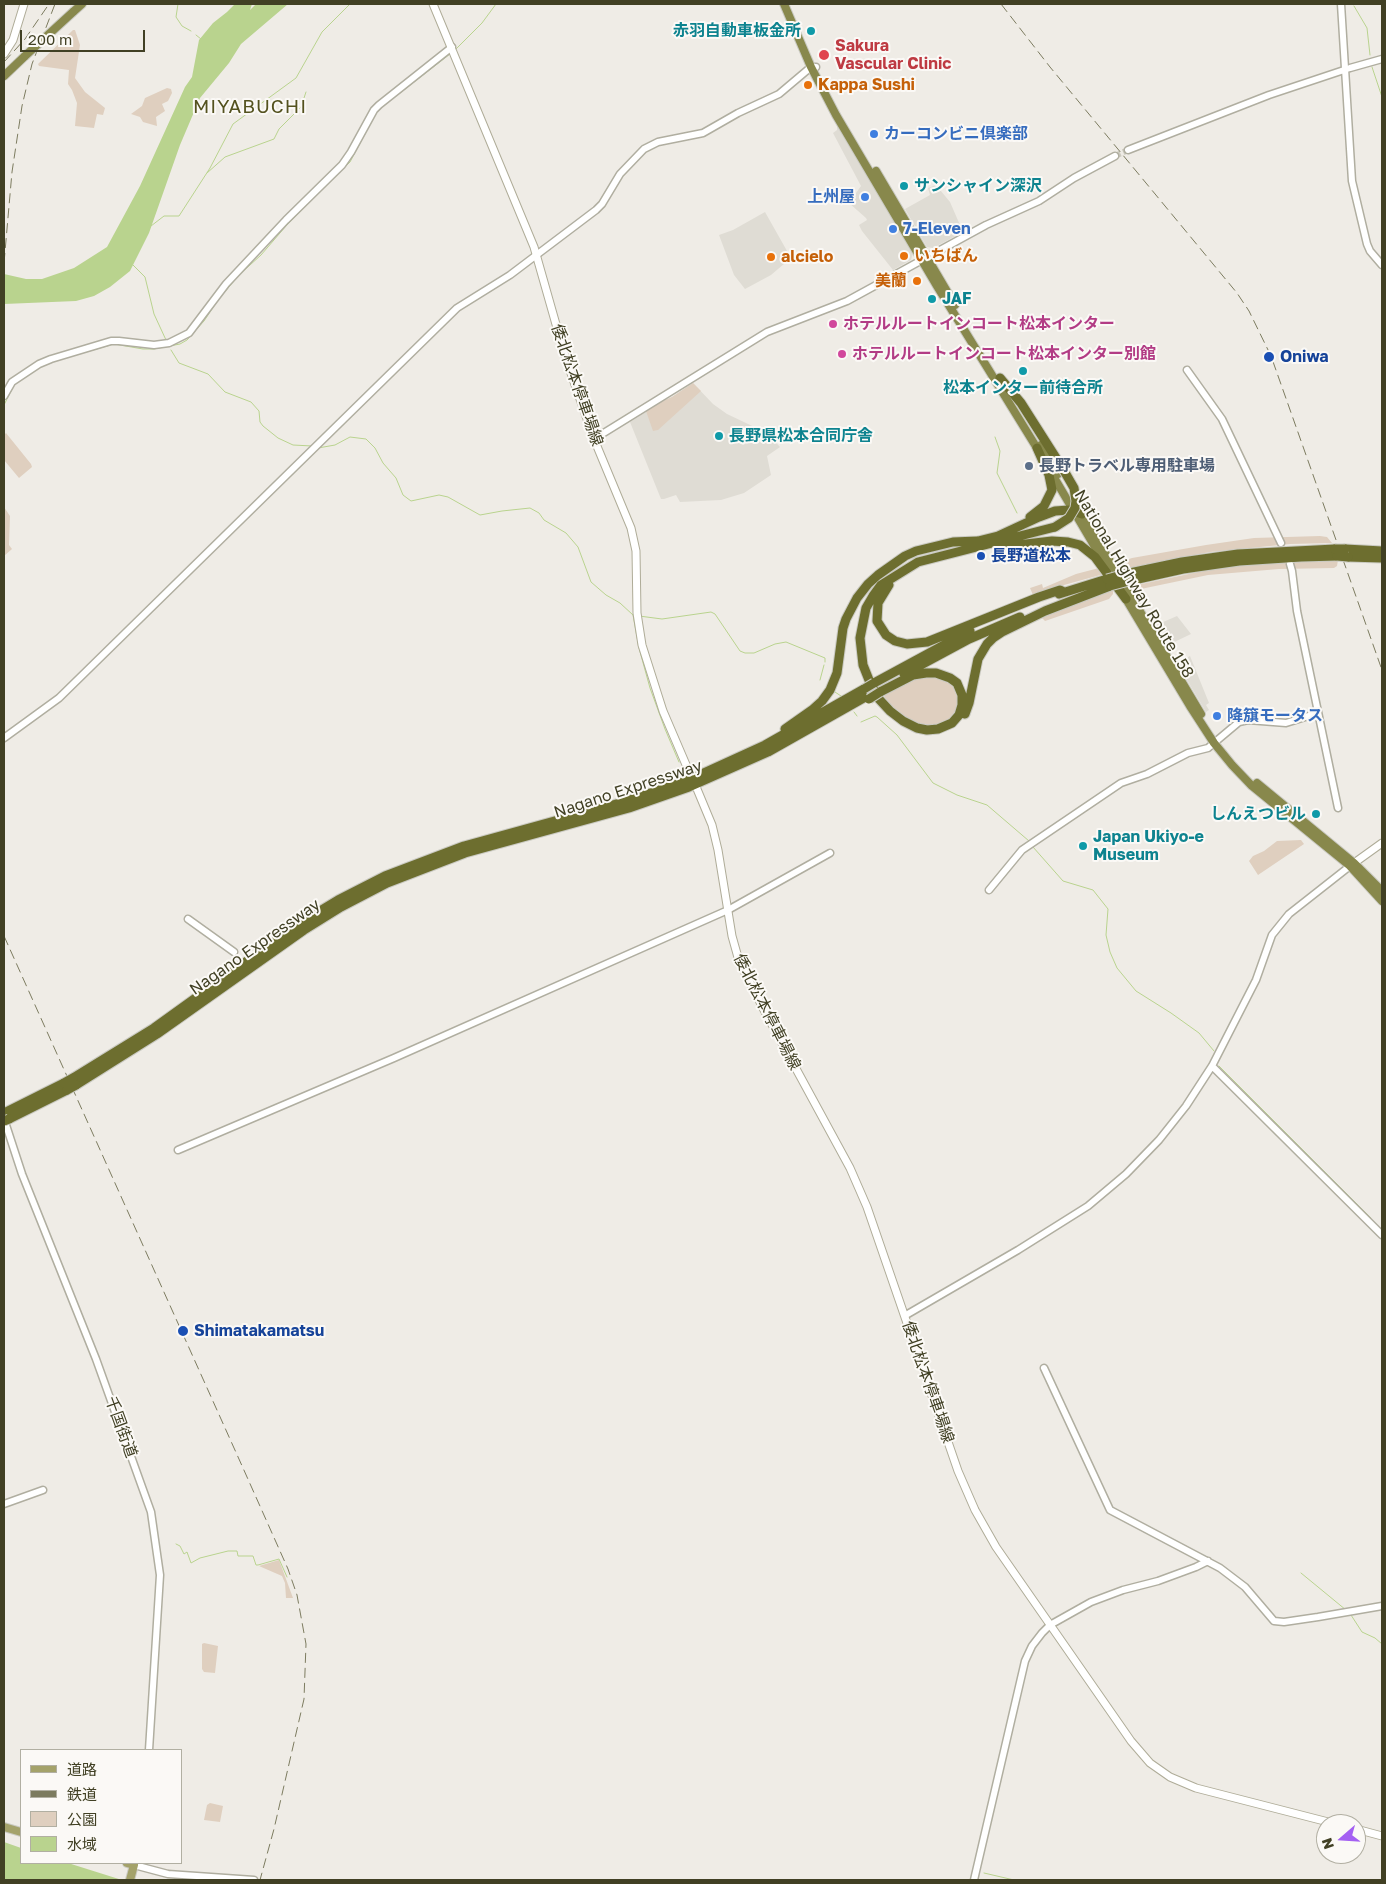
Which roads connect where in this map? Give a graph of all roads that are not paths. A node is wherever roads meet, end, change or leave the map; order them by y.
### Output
1 (24, 4) edge
2 (82, 4) edge
3 (434, 4) edge
4 (784, 4) edge
5 (789, 4) edge
6 (1341, 6) edge
7 (453, 50) junction
8 (4, 54) edge
9 (1382, 59) edge
10 (813, 67) junction
11 (1345, 70) junction
12 (4, 76) edge
13 (1128, 150) tunnel mouth
14 (1115, 156) tunnel mouth
15 (536, 254) junction
16 (924, 259) junction
17 (1382, 264) edge
18 (1187, 370) dead end
19 (1000, 378) junction
20 (4, 396) edge
21 (594, 439) junction
22 (1037, 448) junction
23 (1078, 513) junction
24 (1009, 532) junction
25 (1281, 543) dead end
26 (1382, 551) edge
27 (956, 553) junction
28 (1346, 553) junction
29 (1382, 558) edge
30 (901, 559) junction
31 (1290, 564) dead end
32 (910, 566) junction
33 (1108, 582) junction
34 (1064, 592) junction
35 (1126, 599) junction
36 (878, 688) junction
37 (867, 694) junction
38 (1318, 713) junction
39 (4, 738) edge
40 (1215, 741) junction
41 (708, 772) junction
42 (690, 774) dead end
43 (697, 790) dead end
44 (1338, 808) dead end
45 (1382, 843) edge
46 (830, 854) dead end
47 (1352, 865) junction
48 (989, 890) dead end
49 (1382, 891) edge
50 (1382, 900) edge
51 (728, 910) junction
52 (188, 919) dead end
53 (234, 952) dead end
54 (1212, 1066) junction
55 (75, 1081) junction
56 (5, 1117) edge
57 (178, 1150) dead end
58 (1382, 1235) edge
59 (906, 1316) junction
60 (1044, 1368) dead end
61 (43, 1490) dead end
62 (4, 1504) edge
63 (1208, 1561) junction
64 (1382, 1606) edge
65 (1050, 1625) junction
66 (149, 1749) edge
67 (1316, 1819) edge
68 (4, 1827) edge
69 (20, 1832) edge
70 (1366, 1832) edge
71 (1382, 1836) edge
72 (132, 1865) edge
73 (130, 1880) edge
74 (254, 1880) edge
75 (974, 1880) edge

1 - 8 main road
2 - 12 highway, bridge
3 - 7 main road, 倭北松本停車場線
4 - 10 highway, National Highway Route 158
5 - 10 highway, National Highway Route 158
6 - 11 street
7 - 15 main road, 倭北松本停車場線
7 - 20 street
9 - 11 street
10 - 15 street
10 - 16 highway, National Highway Route 158
11 - 13 street
11 - 17 street
14 - 16 street
15 - 21 main road, 倭北松本停車場線
15 - 39 street
16 - 19 highway, National Highway Route 158
16 - 21 street
16 - 22 highway, National Highway Route 158
18 - 25 street
19 - 23 highway, National Highway Route 158
19 - 27 highway, bridge
21 - 42 main road, 倭北松本停車場線
22 - 23 highway, National Highway Route 158
22 - 24 highway
23 - 24 highway
23 - 35 highway, National Highway Route 158
23 - 40 highway, National Highway Route 158
24 - 30 highway
26 - 28 highway, Nagano Expressway
27 - 32 highway
27 - 35 highway
28 - 29 highway, Nagano Expressway
28 - 33 highway, Nagano Expressway, bridge
30 - 33 highway
30 - 41 highway
31 - 38 street
32 - 34 highway
32 - 36 highway
33 - 34 highway, Nagano Expressway
33 - 36 highway, Nagano Expressway
34 - 36 highway, Nagano Expressway
35 - 40 highway, National Highway Route 158
36 - 37 highway, Nagano Expressway, bridge
37 - 41 highway, Nagano Expressway
37 - 55 highway, Nagano Expressway
38 - 40 street
38 - 44 street
40 - 47 highway, National Highway Route 158
40 - 48 street
41 - 55 highway, Nagano Expressway
43 - 51 main road, 倭北松本停車場線
45 - 47 main road
46 - 51 street
47 - 49 highway, National Highway Route 158
47 - 50 highway, National Highway Route 158
47 - 54 street
51 - 57 street
51 - 59 main road, 倭北松本停車場線
52 - 53 street
54 - 58 street
54 - 59 street
55 - 56 highway, Nagano Expressway, bridge
56 - 66 street, 千国街道
59 - 65 main road, 倭北松本停車場線
60 - 63 street
61 - 62 street
63 - 64 street
63 - 65 street
65 - 67 main road, 倭北松本停車場線
65 - 75 street
68 - 69 main road
70 - 71 main road
72 - 73 main road
72 - 74 street

